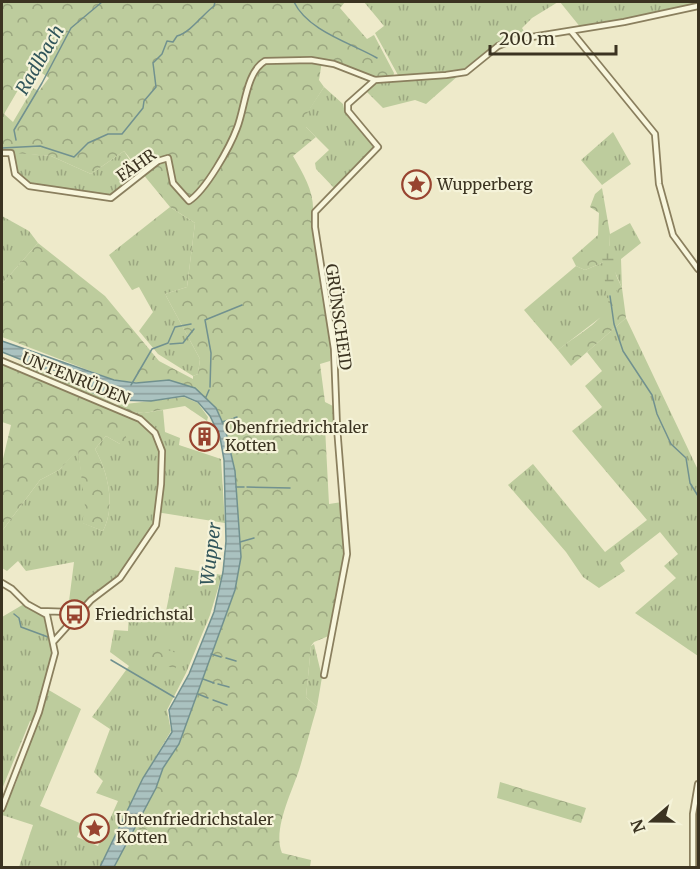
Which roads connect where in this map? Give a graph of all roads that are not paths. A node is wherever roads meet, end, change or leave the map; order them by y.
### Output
1 (699, 6) edge
2 (571, 31) junction
3 (375, 80) junction
4 (2, 153) edge
5 (699, 269) edge
6 (2, 361) edge
7 (2, 583) edge
8 (82, 610) junction
9 (40, 611) junction
10 (54, 641) junction
11 (324, 675) dead end
12 (699, 784) edge
13 (2, 808) edge
14 (693, 867) edge

1 - 2 street
2 - 3 street
2 - 5 street
3 - 4 street, FÄHR
3 - 11 street, GRÜNSCHEID
6 - 8 street, UNTENRÜDEN
7 - 9 street
8 - 9 street
8 - 10 street
9 - 10 street
10 - 13 street
12 - 14 street

